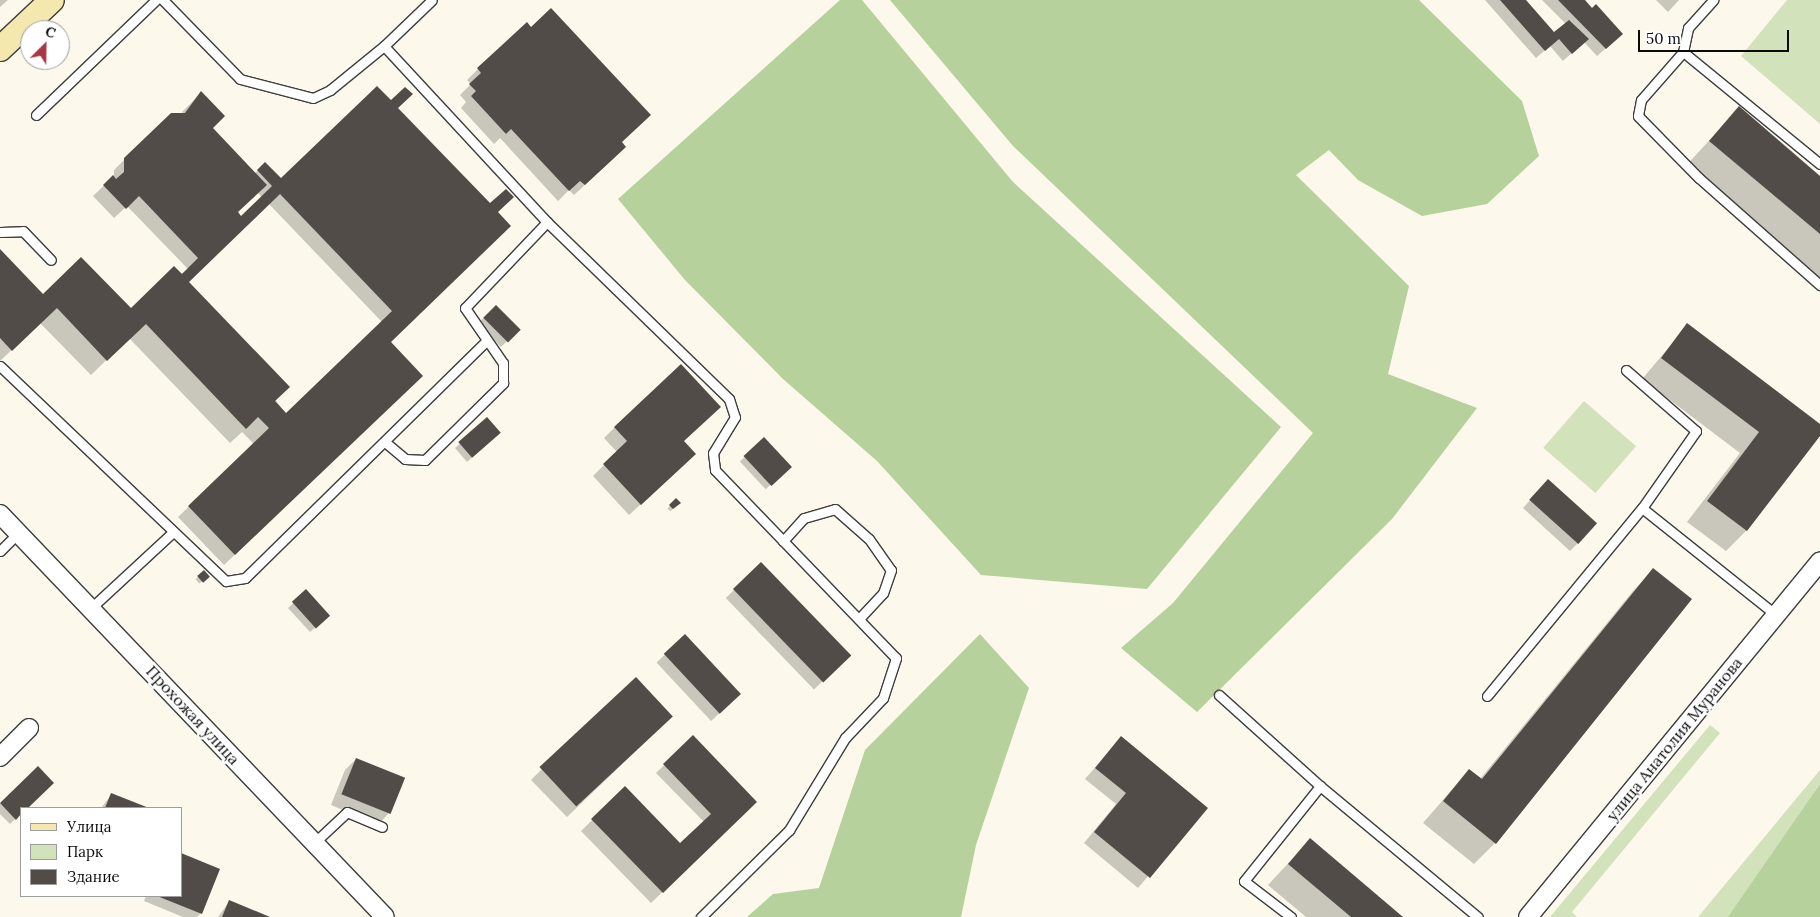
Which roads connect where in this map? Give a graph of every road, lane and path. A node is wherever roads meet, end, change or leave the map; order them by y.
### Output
1 (52, 0) edge
2 (156, 0) edge
3 (163, 0) edge
4 (432, 0) edge
5 (1713, 0) edge
6 (384, 46) junction
7 (0, 49) edge
8 (1683, 52) junction
9 (36, 114) dead end
10 (1820, 164) edge
11 (547, 222) junction
12 (0, 232) edge
13 (51, 260) dead end
14 (1820, 285) edge
15 (486, 341) junction
16 (0, 366) edge
17 (1626, 370) dead end
18 (385, 442) junction
19 (1642, 508) junction
20 (0, 514) edge
21 (172, 532) junction
22 (18, 533) junction
23 (783, 541) junction
24 (0, 551) edge
25 (1820, 561) edge
26 (91, 608) junction
27 (1775, 614) junction
28 (860, 619) junction
29 (1219, 695) dead end
30 (1487, 696) dead end
31 (28, 728) dead end
32 (0, 756) edge
33 (1320, 786) junction
34 (382, 827) dead end
35 (314, 843) junction
36 (385, 917) edge
37 (701, 917) edge
38 (1291, 917) edge
39 (1478, 917) edge
40 (1528, 917) edge

1 - 7 street
2 - 9 lane
3 - 6 lane
4 - 6 lane
5 - 8 lane
6 - 11 lane
8 - 10 lane
8 - 14 lane
11 - 15 lane
11 - 23 lane
12 - 13 lane
15 - 18 lane
15 - 18 lane
16 - 21 lane
17 - 19 lane
18 - 21 lane
19 - 27 lane
19 - 30 lane
20 - 22 street, Прохожая улица
21 - 26 lane
22 - 24 lane
22 - 26 street, Прохожая улица
23 - 28 lane
23 - 28 lane
25 - 27 street, улица Анатолия Муранова
26 - 35 street, Прохожая улица
27 - 40 street, улица Анатолия Муранова
28 - 37 lane
29 - 33 lane
31 - 32 street
33 - 38 lane
33 - 39 lane
34 - 35 lane
35 - 36 street, Прохожая улица

